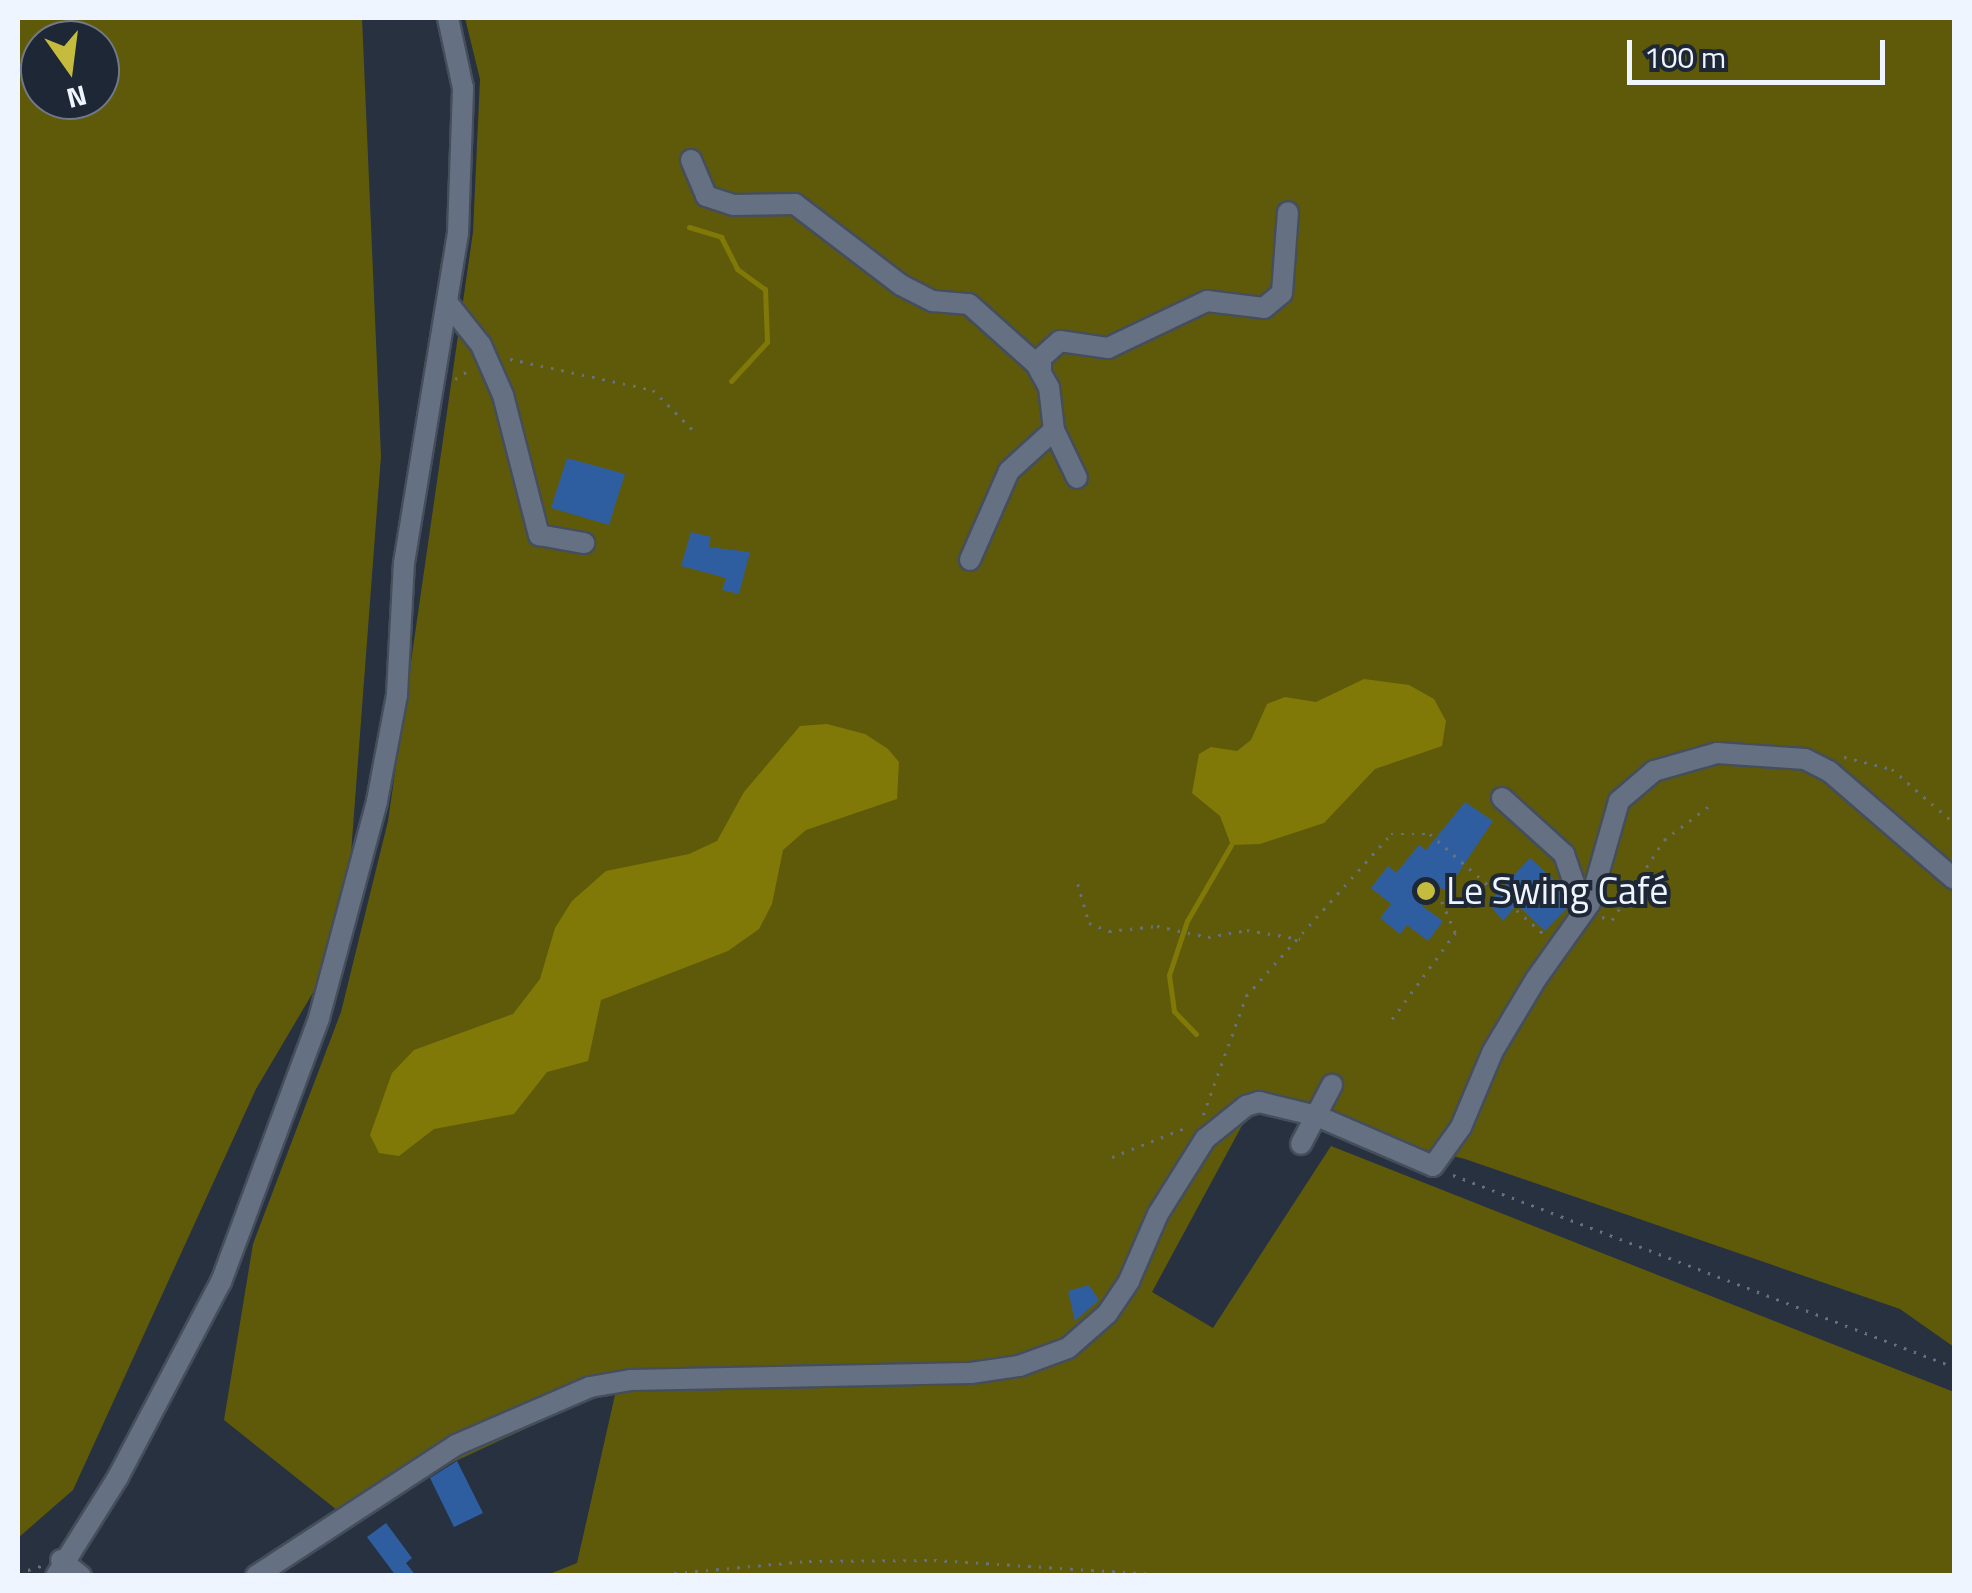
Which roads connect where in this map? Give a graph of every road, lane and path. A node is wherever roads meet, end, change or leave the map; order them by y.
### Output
1 (448, 18) edge
2 (691, 160) dead end
3 (1288, 212) dead end
4 (450, 306) junction
5 (488, 361) junction
6 (1041, 373) junction
7 (433, 390) junction
8 (1054, 430) junction
9 (694, 431) dead end
10 (1077, 478) dead end
11 (584, 543) dead end
12 (970, 560) dead end
13 (1838, 756) dead end
14 (1502, 798) dead end
15 (1954, 824) edge
16 (1446, 845) dead end
17 (1954, 879) edge
18 (1078, 884) dead end
19 (1437, 891) dead end
20 (1584, 912) junction
21 (1300, 939) junction
22 (1392, 1019) dead end
23 (1332, 1085) dead end
24 (1317, 1116) junction
25 (1301, 1144) dead end
26 (1112, 1157) dead end
27 (1433, 1166) junction
28 (1954, 1367) edge
29 (59, 1568) edge
30 (80, 1576) edge
31 (256, 1576) edge
32 (643, 1576) edge
33 (1186, 1576) edge

1 - 4 street
2 - 6 street
3 - 6 street
4 - 5 street
4 - 7 street
5 - 7 path
5 - 9 path
5 - 11 street
6 - 8 street
7 - 29 street
8 - 10 street
8 - 12 street
13 - 15 path
14 - 20 street
16 - 21 path
17 - 20 street
18 - 21 path
19 - 22 path
20 - 27 street
21 - 26 path
23 - 24 street
24 - 25 street
24 - 27 street
24 - 31 street
27 - 28 path
29 - 30 street
32 - 33 path

